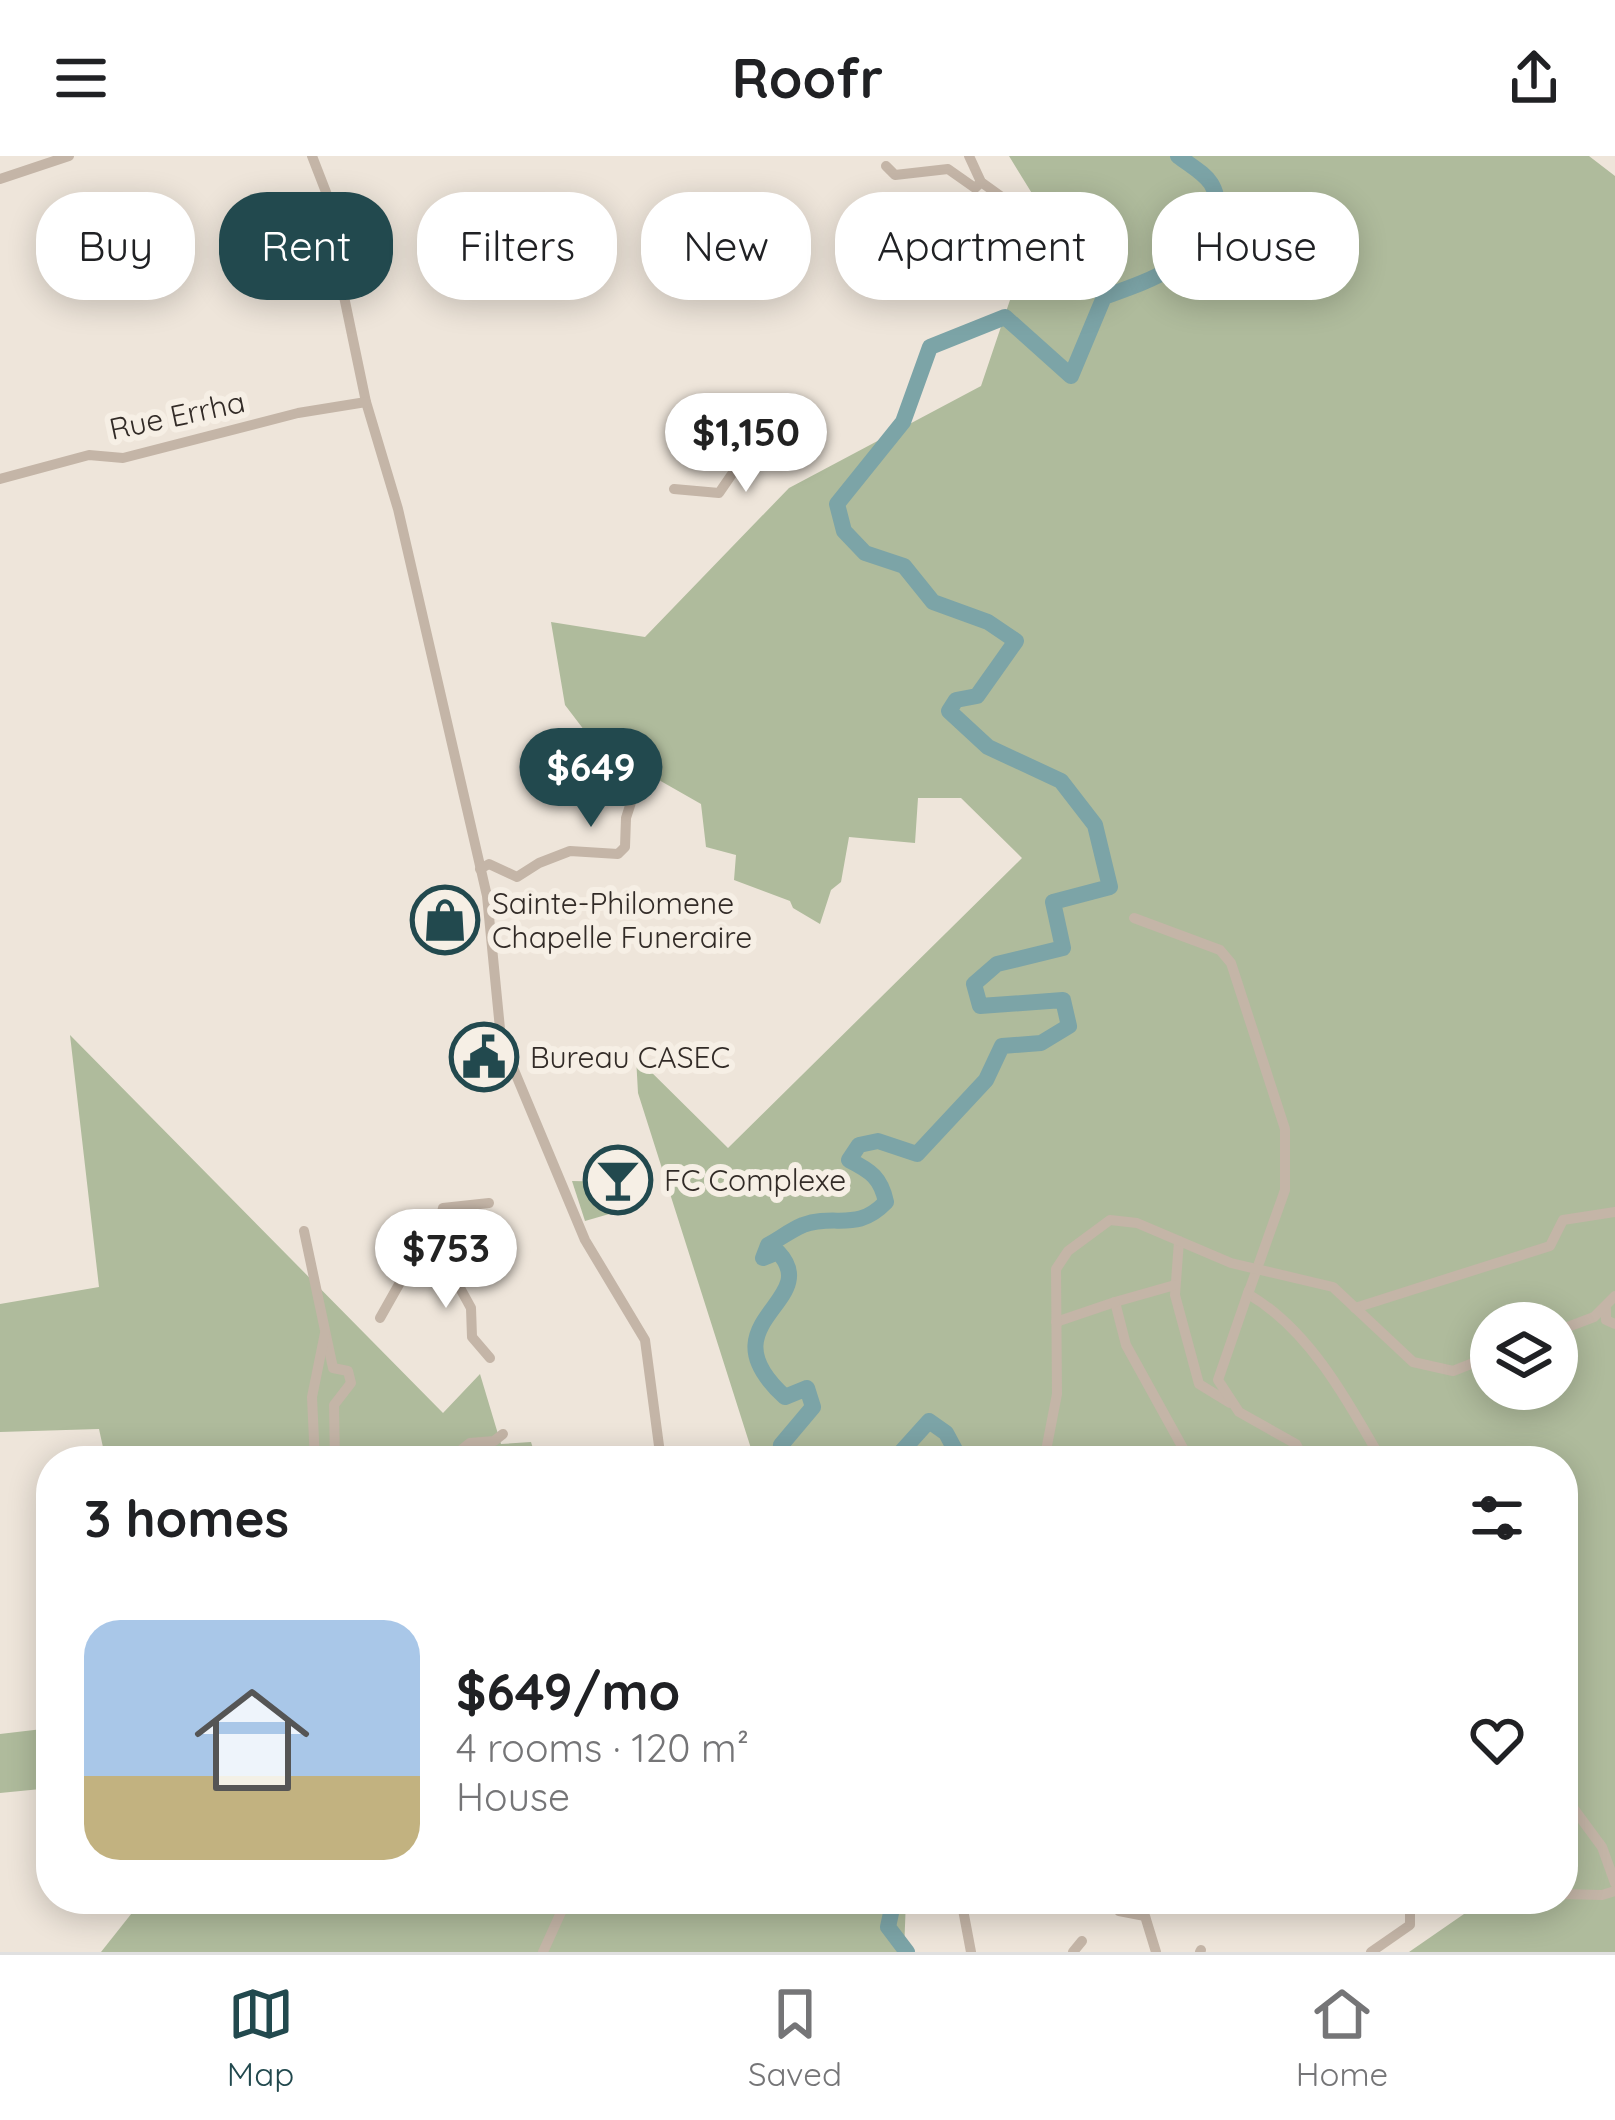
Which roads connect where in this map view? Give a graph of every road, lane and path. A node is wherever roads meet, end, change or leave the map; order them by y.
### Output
1 (69, 156) edge
2 (312, 156) edge
3 (969, 156) edge
4 (886, 166) dead end
5 (0, 179) edge
6 (981, 182) junction
7 (995, 192) edge
8 (366, 402) junction
9 (793, 418) dead end
10 (0, 479) edge
11 (674, 489) dead end
12 (634, 790) dead end
13 (480, 869) junction
14 (1135, 918) dead end
15 (489, 1203) dead end
16 (1615, 1212) edge
17 (304, 1231) dead end
18 (432, 1237) junction
19 (1179, 1241) junction
20 (1257, 1268) junction
21 (1175, 1285) junction
22 (1249, 1290) junction
23 (1615, 1296) edge
24 (1115, 1302) junction
25 (1355, 1308) junction
26 (1606, 1309) junction
27 (380, 1318) dead end
28 (1056, 1322) junction
29 (1578, 1322) edge
30 (327, 1324) junction
31 (1615, 1324) edge
32 (490, 1358) dead end
33 (1470, 1364) edge
34 (1237, 1407) junction
35 (502, 1434) dead end
36 (314, 1446) edge
37 (334, 1446) edge
38 (466, 1446) edge
39 (659, 1446) edge
40 (1047, 1446) edge
41 (1182, 1446) edge
42 (1296, 1446) edge
43 (1373, 1446) edge
44 (1578, 1814) edge
45 (1615, 1887) edge
46 (1578, 1894) edge
47 (561, 1914) edge
48 (964, 1914) edge
49 (1135, 1914) edge
50 (1410, 1914) edge
51 (1082, 1941) dead end
52 (547, 1950) edge
53 (971, 1952) edge
54 (1073, 1952) edge
55 (1156, 1952) edge
56 (1371, 1952) edge

1 - 5 street
2 - 8 street
3 - 6 street
4 - 6 street
6 - 7 street
8 - 10 street, Rue Errha
8 - 13 street
9 - 11 street
12 - 13 street
13 - 39 street
14 - 20 street
15 - 18 street
16 - 25 street
17 - 30 street
18 - 27 street
18 - 32 street
19 - 20 street
19 - 21 street
19 - 28 street
20 - 22 street
20 - 25 street
21 - 24 street
21 - 34 street
22 - 34 street
22 - 43 street
23 - 26 street
24 - 28 street
24 - 41 street
25 - 33 street
26 - 29 street
26 - 31 street
28 - 40 street
30 - 36 street
30 - 37 street
34 - 42 street
35 - 38 street
44 - 45 street
45 - 46 street
47 - 52 street
48 - 53 street
49 - 55 street
50 - 56 street
51 - 54 street

